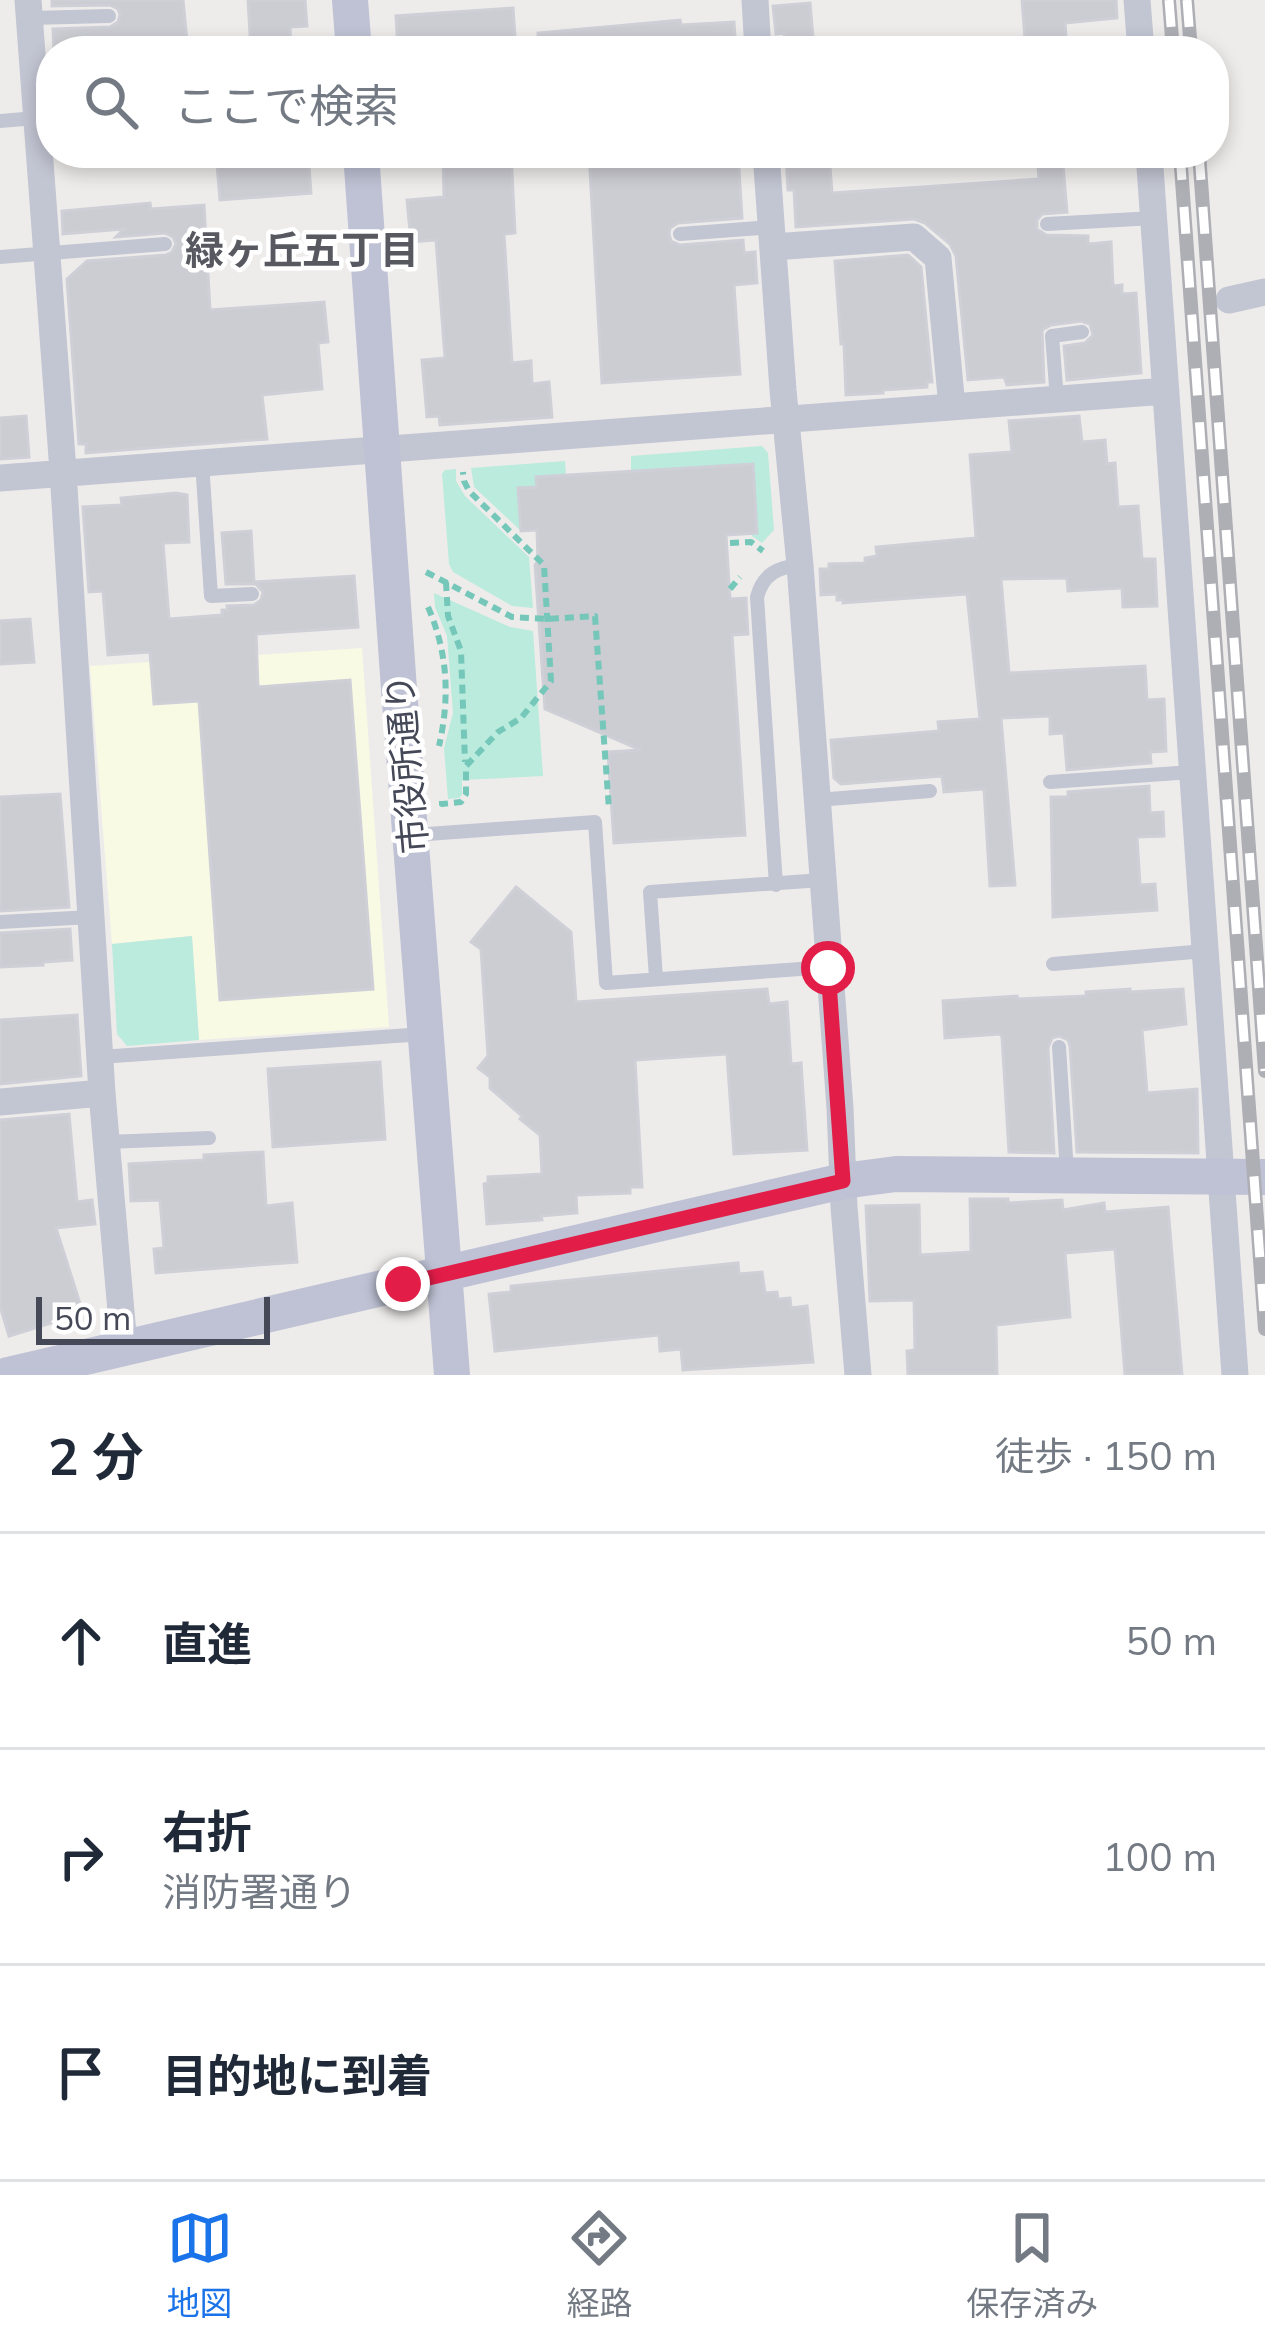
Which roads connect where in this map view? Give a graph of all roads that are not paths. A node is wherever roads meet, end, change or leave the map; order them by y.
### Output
1 (350, 0) edge
2 (755, 0) edge
3 (1137, 0) edge
4 (29, 9) edge
5 (109, 16) dead end
6 (353, 36) edge
7 (757, 36) edge
8 (1140, 36) edge
9 (36, 118) joint
10 (0, 121) edge
11 (40, 168) edge
12 (363, 168) edge
13 (767, 168) edge
14 (1150, 168) edge
15 (1154, 218) junction
16 (1047, 224) dead end
17 (680, 234) dead end
18 (773, 237) junction
19 (165, 244) dead end
20 (48, 253) junction
21 (0, 256) edge
22 (1265, 292) edge
23 (1229, 300) dead end
24 (1082, 332) dead end
25 (1166, 391) junction
26 (1057, 399) junction
27 (952, 407) junction
28 (787, 419) junction
29 (383, 447) junction
30 (202, 461) junction
31 (63, 472) junction
32 (0, 478) edge
33 (800, 565) junction
34 (252, 594) dead end
35 (1192, 772) junction
36 (1050, 782) dead end
37 (930, 791) dead end
38 (817, 800) junction
39 (411, 835) junction
40 (822, 880) junction
41 (776, 884) junction
42 (93, 917) junction
43 (0, 922) edge
44 (1205, 951) junction
45 (1053, 964) dead end
46 (828, 968) junction
47 (656, 978) junction
48 (428, 1034) junction
49 (1058, 1047) dead end
50 (100, 1058) junction
51 (103, 1094) junction
52 (0, 1102) edge
53 (209, 1138) dead end
54 (106, 1142) junction
55 (1066, 1174) junction
56 (1221, 1177) junction
57 (1265, 1177) edge
58 (843, 1181) junction
59 (446, 1274) junction
60 (124, 1346) junction
61 (13, 1374) edge
62 (859, 1374) edge
63 (452, 1375) edge
64 (1235, 1375) edge

1 - 6 street
2 - 7 street
3 - 8 street
4 - 5 lane
4 - 9 street
9 - 10 lane
11 - 20 street
12 - 29 street, 市役所通り
13 - 18 street
14 - 15 street
15 - 16 lane
15 - 25 street
17 - 18 lane
18 - 27 street
18 - 28 street
19 - 20 lane
20 - 21 lane
20 - 31 street
22 - 23 street
24 - 26 lane
25 - 26 street
25 - 35 street
26 - 27 street
27 - 28 street
28 - 29 street
28 - 33 street
29 - 30 street
29 - 39 street, 市役所通り
30 - 31 street
30 - 34 lane
31 - 32 street
31 - 42 street
33 - 38 street
33 - 41 lane
35 - 36 lane
35 - 44 street
37 - 38 lane
38 - 40 street
39 - 47 lane
39 - 48 street, 市役所通り
40 - 41 lane
40 - 46 street
41 - 47 lane
42 - 43 lane
42 - 50 street
44 - 45 lane
44 - 56 street
46 - 47 lane
46 - 58 street
48 - 50 lane
48 - 59 street, 市役所通り
49 - 55 lane
50 - 51 street
51 - 52 street
51 - 54 street
53 - 54 lane
54 - 60 street
55 - 56 street
55 - 58 street
56 - 57 street
56 - 64 street
58 - 59 street
58 - 62 street
59 - 60 street
59 - 63 street, 市役所通り
60 - 61 street

